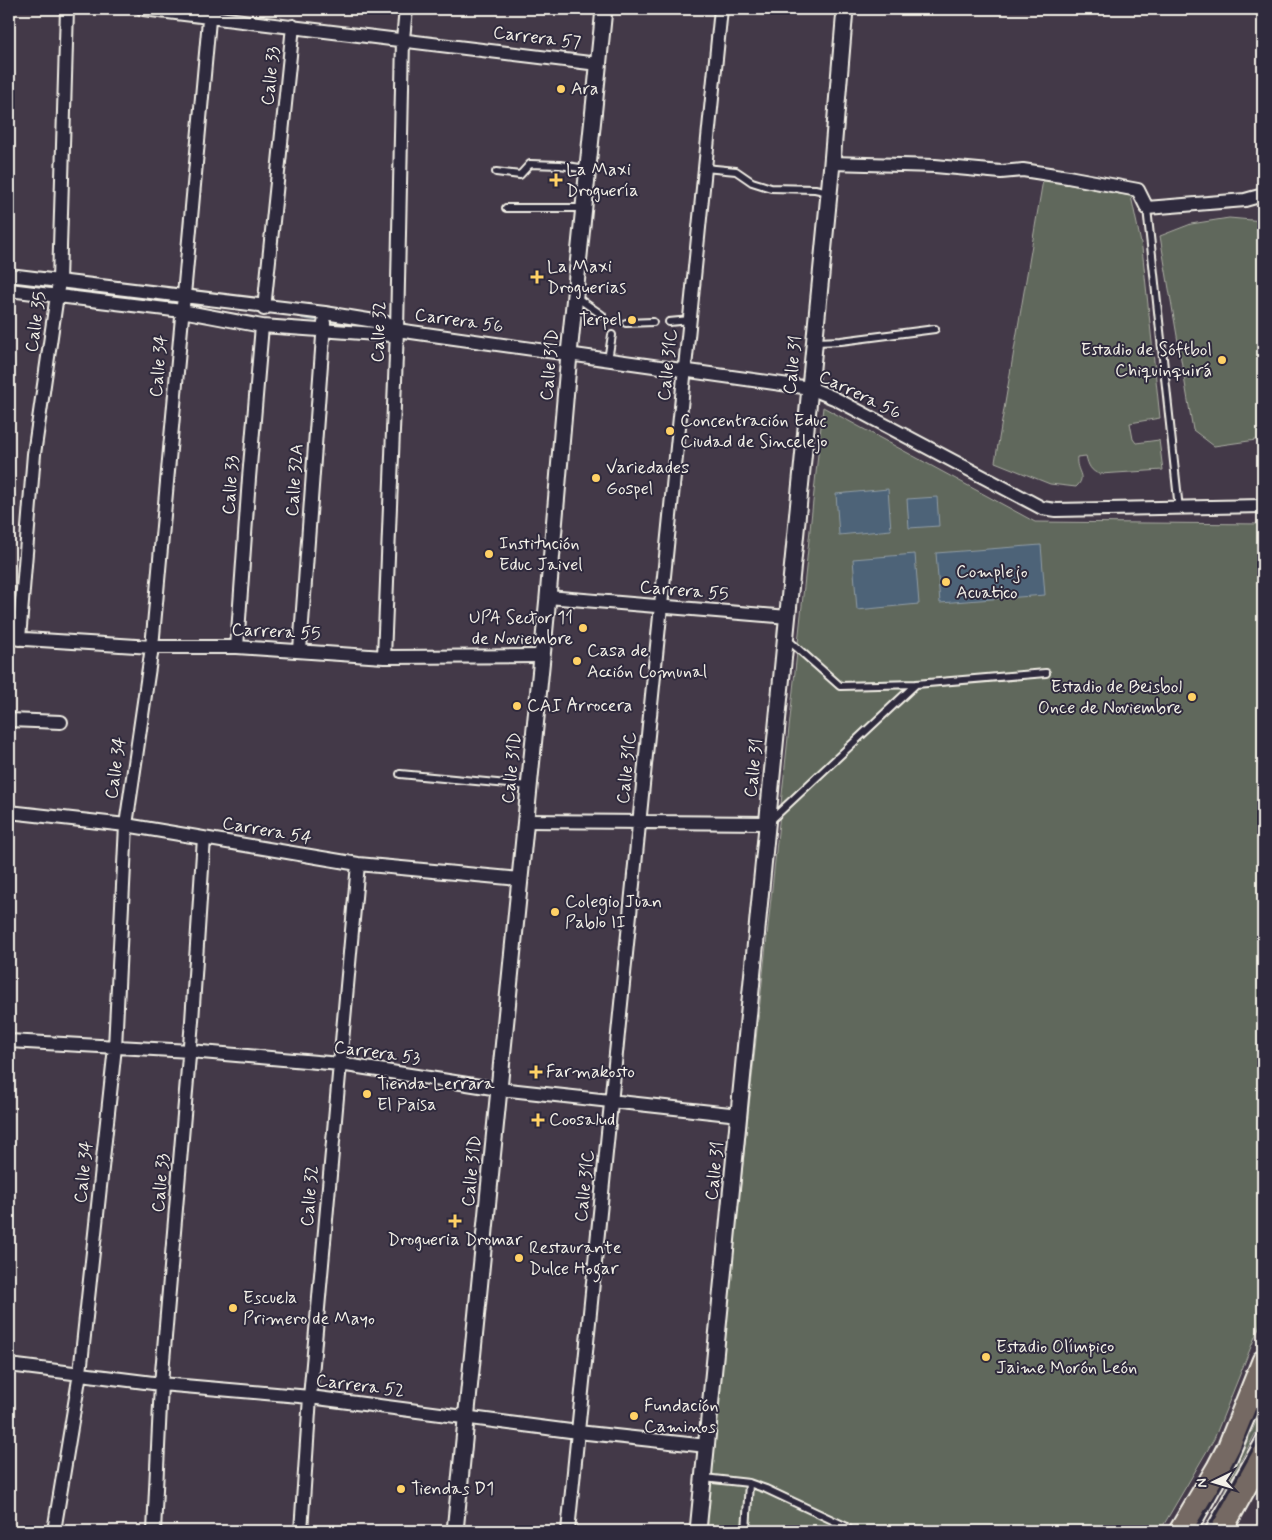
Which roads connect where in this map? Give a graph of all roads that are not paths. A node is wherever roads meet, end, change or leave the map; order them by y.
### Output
1 (67, 9) edge
2 (143, 9) edge
3 (406, 9) edge
4 (604, 9) edge
5 (722, 9) edge
6 (845, 9) edge
7 (210, 13) edge
8 (293, 26) junction
9 (403, 39) junction
10 (598, 64) junction
11 (832, 163) junction
12 (587, 168) junction
13 (705, 168) junction
14 (496, 172) dead end
15 (829, 192) junction
16 (1263, 195) edge
17 (506, 208) dead end
18 (584, 208) junction
19 (1146, 208) junction
20 (9, 275) edge
21 (58, 288) junction
22 (9, 290) edge
23 (184, 296) junction
24 (576, 297) junction
25 (264, 308) junction
26 (182, 311) junction
27 (602, 315) dead end
28 (324, 320) junction
29 (690, 320) junction
30 (653, 322) dead end
31 (669, 322) dead end
32 (626, 323) dead end
33 (262, 326) junction
34 (935, 329) dead end
35 (397, 330) junction
36 (612, 335) dead end
37 (814, 342) junction
38 (569, 354) junction
39 (608, 360) junction
40 (685, 371) junction
41 (810, 388) junction
42 (1263, 506) edge
43 (1179, 508) junction
44 (548, 597) junction
45 (661, 607) junction
46 (788, 617) junction
47 (785, 638) junction
48 (14, 639) edge
49 (152, 646) junction
50 (237, 647) junction
51 (300, 650) junction
52 (384, 656) junction
53 (542, 656) junction
54 (1046, 672) dead end
55 (916, 684) junction
56 (9, 720) edge
57 (61, 722) dead end
58 (400, 774) dead end
59 (529, 786) junction
60 (9, 812) edge
61 (525, 822) junction
62 (639, 822) junction
63 (767, 823) junction
64 (126, 825) junction
65 (204, 838) junction
66 (358, 864) junction
67 (520, 879) junction
68 (9, 1041) edge
69 (115, 1047) junction
70 (190, 1051) junction
71 (340, 1064) junction
72 (499, 1089) junction
73 (611, 1101) junction
74 (739, 1115) junction
75 (1263, 1361) edge
76 (9, 1365) edge
77 (80, 1373) junction
78 (161, 1384) junction
79 (1263, 1391) edge
80 (310, 1397) junction
81 (466, 1418) junction
82 (578, 1432) junction
83 (1263, 1433) edge
84 (706, 1446) junction
85 (1263, 1456) edge
86 (703, 1478) junction
87 (749, 1483) junction
88 (54, 1531) edge
89 (154, 1531) edge
90 (301, 1531) edge
91 (455, 1531) edge
92 (568, 1531) edge
93 (698, 1531) edge
94 (746, 1531) edge
95 (851, 1531) edge
96 (1180, 1531) edge
97 (1194, 1531) edge
98 (1208, 1531) edge
99 (1221, 1531) edge

1 - 21 street, Calle 35
2 - 7 street, Carrera 57
3 - 9 street, Calle 32
4 - 10 street, Calle 31D
5 - 13 street, Calle 31C
6 - 11 street, Calle 31
7 - 8 street, Carrera 57
7 - 23 street, Calle 34
8 - 9 street, Carrera 57
8 - 25 street, Calle 33
9 - 10 street, Carrera 57
9 - 35 street, Calle 32
10 - 12 street, Calle 31D
11 - 15 street, Calle 31
11 - 19 street
12 - 14 lane
12 - 18 street, Calle 31D
13 - 15 lane
13 - 29 street, Calle 31C
15 - 37 street, Calle 31
16 - 19 street
17 - 18 lane
18 - 24 street, Calle 31D
19 - 43 lane
20 - 21 street, Carrera 56
21 - 22 street, Carrera 56
21 - 23 street, Carrera 56
21 - 26 street, Carrera 56
21 - 48 street, Calle 35
23 - 25 street, Carrera 56
23 - 26 street, Calle 34
24 - 27 lane
24 - 38 street, Calle 31D
25 - 28 street, Carrera 56
26 - 33 street, Carrera 56
26 - 49 street, Calle 34
28 - 33 street, Carrera 56
28 - 35 street, Carrera 56
28 - 51 street, Calle 32A
29 - 31 lane
29 - 40 street, Calle 31C
30 - 32 lane
33 - 50 street, Calle 33
34 - 37 lane
35 - 38 street, Carrera 56
35 - 52 street, Calle 32
36 - 39 lane
37 - 41 street, Calle 31
38 - 39 street, Carrera 56
38 - 44 street, Calle 31D
39 - 40 street, Carrera 56
40 - 41 street, Carrera 56
40 - 45 street, Calle 31C
41 - 43 street, Carrera 56
41 - 46 street, Calle 31
42 - 43 street, Carrera 56
44 - 45 street, Carrera 55
44 - 53 street, Calle 31D
45 - 46 street, Carrera 55
45 - 62 street, Calle 31C
46 - 47 street, Calle 31
47 - 55 lane
47 - 63 street, Calle 31
48 - 49 street, Carrera 55
49 - 50 street, Carrera 55
49 - 64 street, Calle 34
50 - 51 street, Carrera 55
51 - 52 street, Carrera 55
52 - 53 street, Carrera 55
53 - 59 street, Calle 31D
54 - 55 lane
55 - 63 lane
56 - 57 street
58 - 59 lane
59 - 61 street, Calle 31D
60 - 64 street, Carrera 54
61 - 62 street
61 - 67 street, Calle 31D
62 - 63 street
62 - 73 street, Calle 31C
63 - 74 street, Calle 31
64 - 65 street, Carrera 54
64 - 69 street, Calle 34
65 - 66 street, Carrera 54
65 - 70 street, Calle 33
66 - 67 street, Carrera 54
66 - 71 street, Calle 32
67 - 72 street, Calle 31D
68 - 69 street, Carrera 53
69 - 70 street, Carrera 53
69 - 77 street, Calle 34
70 - 71 street, Carrera 53
70 - 78 street, Calle 33
71 - 72 street, Carrera 53
71 - 80 street, Calle 32
72 - 73 street, Carrera 53
72 - 81 street, Calle 31D
73 - 74 street, Carrera 53
73 - 82 street, Calle 31C
74 - 84 street, Calle 31
75 - 96 highway
76 - 77 street, Carrera 52
77 - 78 street, Carrera 52
77 - 88 street, Calle 34
78 - 80 street, Carrera 52
78 - 89 street, Calle 33
79 - 97 lane
80 - 81 street, Carrera 52
80 - 90 street, Calle 32
81 - 82 street, Carrera 52
81 - 91 street, Calle 31D
82 - 84 street, Carrera 52
82 - 92 street, Calle 31C
83 - 98 lane
84 - 86 street, Calle 31
85 - 99 highway
86 - 87 lane
86 - 93 street, Calle 31
87 - 94 lane
87 - 95 lane

